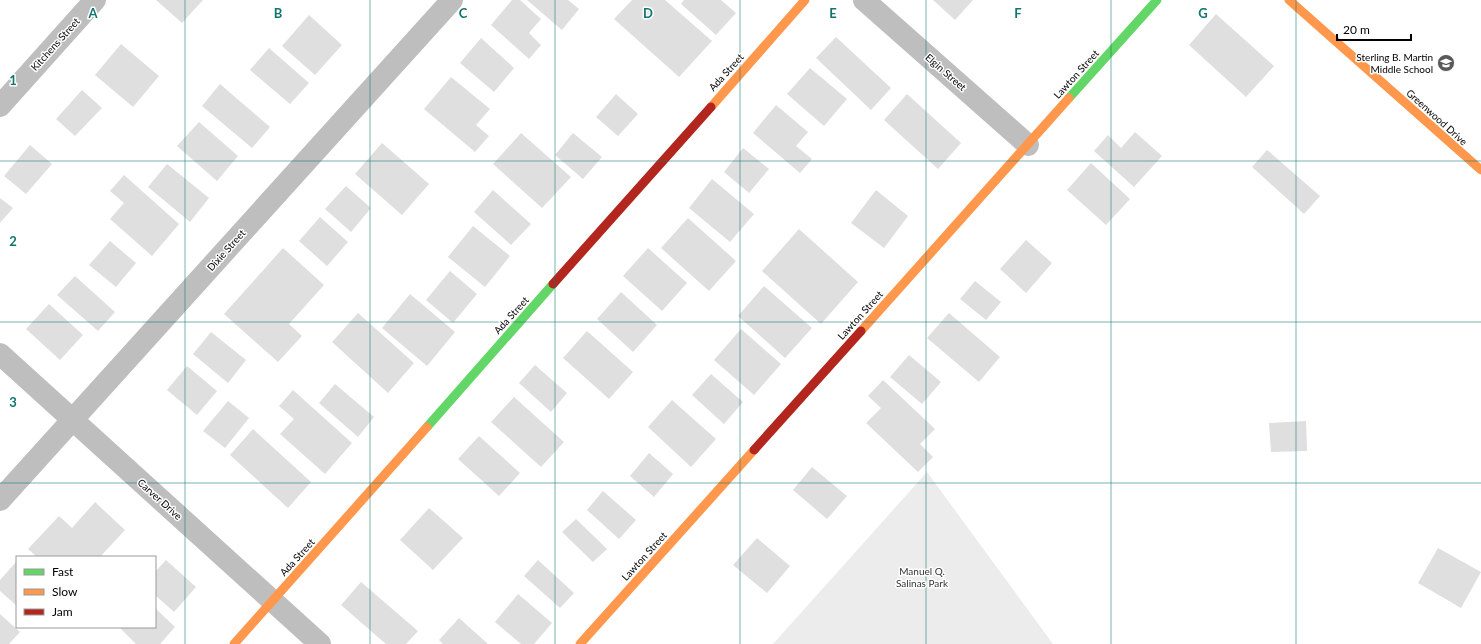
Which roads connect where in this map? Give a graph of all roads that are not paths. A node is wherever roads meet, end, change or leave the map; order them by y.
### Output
1 (95, 0) edge
2 (452, 0) edge
3 (805, 0) edge
4 (864, 0) edge
5 (1156, 0) edge
6 (1290, 0) edge
7 (0, 106) edge
8 (1028, 145) junction
9 (1481, 170) edge
10 (0, 354) edge
11 (72, 420) junction
12 (0, 500) edge
13 (272, 601) junction
14 (234, 644) edge
15 (320, 644) edge
16 (580, 644) edge

1 - 7 street, Kitchens Street
2 - 11 street, Dixie Street
3 - 13 street, Ada Street
4 - 8 street, Elgin Street
5 - 8 street, Lawton Street
6 - 9 street, Greenwood Drive
8 - 16 street, Lawton Street
10 - 11 street, Carver Drive
11 - 12 street, Dixie Street
11 - 13 street, Carver Drive
13 - 14 street, Ada Street
13 - 15 street, Carver Drive

